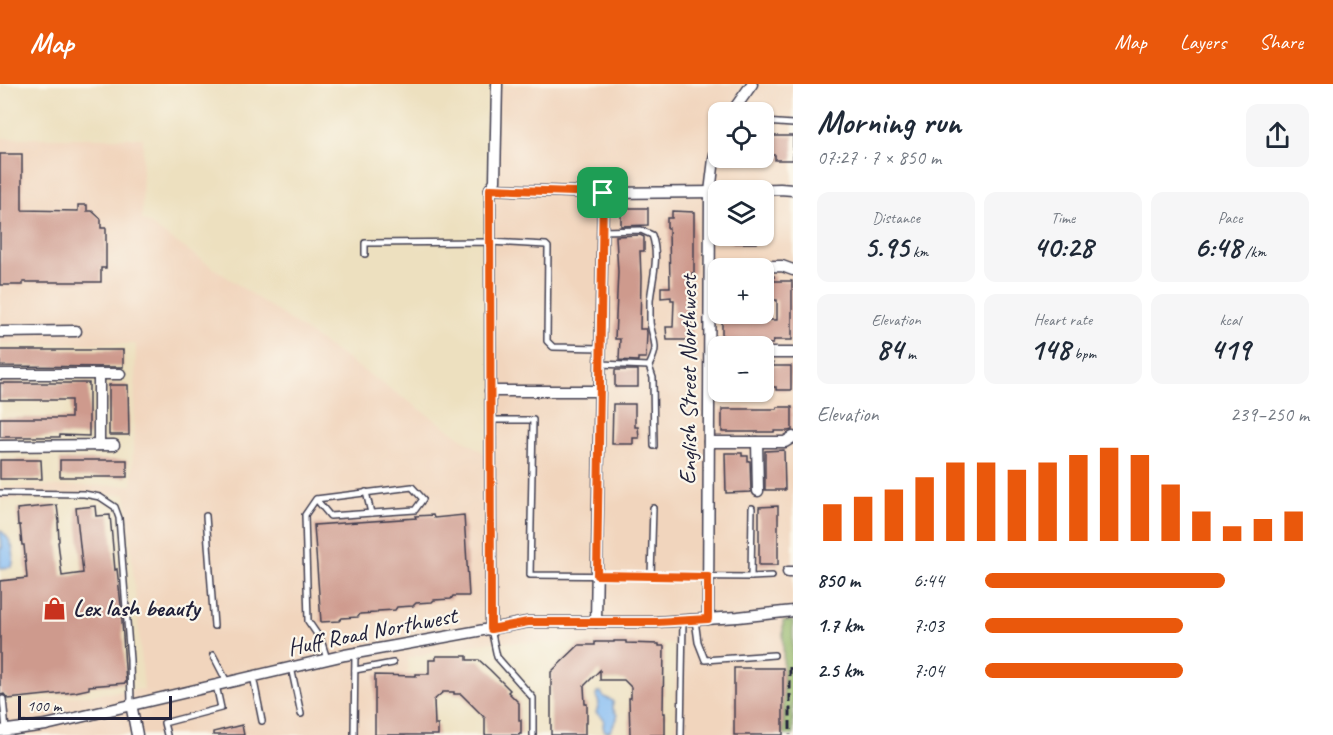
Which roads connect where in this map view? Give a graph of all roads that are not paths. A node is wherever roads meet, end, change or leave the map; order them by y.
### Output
1 (497, 84) edge
2 (752, 84) edge
3 (741, 102) edge
4 (774, 123) edge
5 (793, 124) edge
6 (490, 189) junction
7 (774, 189) edge
8 (793, 190) edge
9 (708, 192) edge
10 (603, 193) junction
11 (602, 231) junction
12 (490, 242) junction
13 (365, 254) dead end
14 (774, 266) edge
15 (793, 270) edge
16 (76, 331) dead end
17 (0, 332) edge
18 (601, 348) junction
19 (774, 353) edge
20 (793, 353) edge
21 (600, 364) junction
22 (649, 366) junction
23 (0, 374) edge
24 (99, 374) junction
25 (120, 374) dead end
26 (490, 391) junction
27 (599, 391) junction
28 (711, 402) edge
29 (490, 420) junction
30 (793, 436) edge
31 (709, 442) junction
32 (756, 442) junction
33 (0, 446) edge
34 (99, 446) junction
35 (114, 446) dead end
36 (654, 446) dead end
37 (758, 491) dead end
38 (366, 492) junction
39 (0, 493) edge
40 (316, 499) junction
41 (653, 508) dead end
42 (752, 508) dead end
43 (372, 513) junction
44 (206, 516) dead end
45 (597, 575) junction
46 (651, 576) junction
47 (772, 576) dead end
48 (708, 577) junction
49 (751, 577) junction
50 (793, 611) edge
51 (708, 619) junction
52 (695, 620) junction
53 (683, 621) junction
54 (596, 622) junction
55 (214, 626) dead end
56 (491, 629) junction
57 (355, 653) junction
58 (213, 655) dead end
59 (774, 655) dead end
60 (327, 659) junction
61 (393, 663) dead end
62 (291, 668) junction
63 (355, 670) junction
64 (253, 676) junction
65 (227, 682) junction
66 (216, 685) junction
67 (3, 699) dead end
68 (131, 704) junction
69 (2, 712) edge
70 (302, 714) dead end
71 (262, 721) dead end
72 (3, 730) edge
73 (137, 735) edge
74 (167, 735) edge
75 (354, 735) edge
76 (533, 735) edge
77 (681, 735) edge

1 - 6 street
2 - 3 street
4 - 5 lane
6 - 10 street
6 - 12 street
7 - 8 street
9 - 10 street
10 - 11 street
11 - 18 street
11 - 22 lane
12 - 13 lane
12 - 18 lane
12 - 26 street
14 - 15 street
16 - 17 street
18 - 21 street
19 - 20 street
21 - 22 lane
21 - 27 street
22 - 36 lane
23 - 24 street
24 - 25 street
24 - 34 street
26 - 27 street
26 - 29 street
27 - 45 street
28 - 31 street, English Street Northwest
29 - 45 lane
29 - 56 street
30 - 32 street
31 - 32 street
31 - 48 street, English Street Northwest
32 - 37 street
33 - 34 street
34 - 35 street
38 - 40 lane
38 - 43 lane
38 - 43 lane
39 - 68 lane
40 - 43 lane
40 - 60 lane
41 - 46 lane
42 - 49 lane
44 - 55 lane
45 - 46 lane
45 - 54 street
46 - 48 lane
47 - 49 lane
48 - 49 lane
48 - 51 street, English Street Northwest
50 - 51 street, Huff Road Northwest
51 - 52 street, Huff Road Northwest
52 - 53 street, Huff Road Northwest
52 - 59 lane
53 - 54 street, Huff Road Northwest
53 - 77 lane
54 - 56 street, Huff Road Northwest
56 - 57 street, Huff Road Northwest
56 - 76 lane
57 - 60 street, Huff Road Northwest
57 - 63 lane
58 - 65 lane
60 - 62 street, Huff Road Northwest
61 - 63 lane
62 - 64 street, Huff Road Northwest
62 - 70 lane
63 - 75 lane
64 - 65 street, Huff Road Northwest
64 - 71 lane
65 - 66 street, Huff Road Northwest
66 - 68 street, Huff Road Northwest
66 - 74 lane
67 - 69 lane
68 - 72 street, Huff Road Northwest
68 - 73 street
69 - 72 lane

